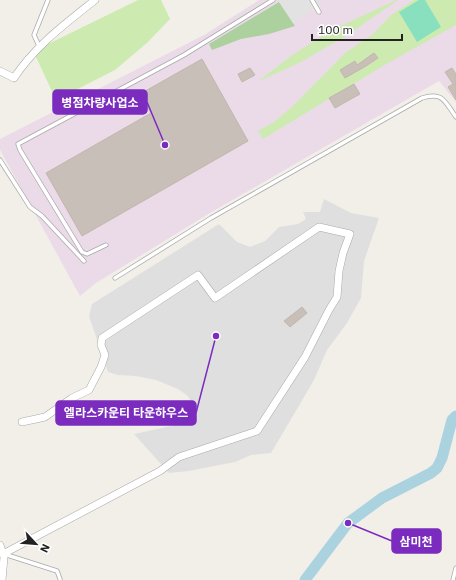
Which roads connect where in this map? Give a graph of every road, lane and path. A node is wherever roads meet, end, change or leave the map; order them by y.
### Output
1 (48, 0) edge
2 (95, 0) edge
3 (273, 0) edge
4 (312, 0) edge
5 (319, 12) dead end
6 (40, 47) junction
7 (0, 71) edge
8 (456, 117) edge
9 (0, 160) edge
10 (106, 246) dead end
11 (84, 261) dead end
12 (116, 278) dead end
13 (22, 422) dead end
14 (0, 545) edge
15 (3, 554) junction
16 (456, 568) edge
17 (60, 579) edge
18 (2, 580) edge
19 (453, 580) edge

1 - 6 lane
2 - 6 street
3 - 10 lane
4 - 5 lane
6 - 7 street
8 - 12 lane
9 - 11 lane
13 - 15 street
14 - 15 street
15 - 17 lane
15 - 18 street
16 - 19 lane

